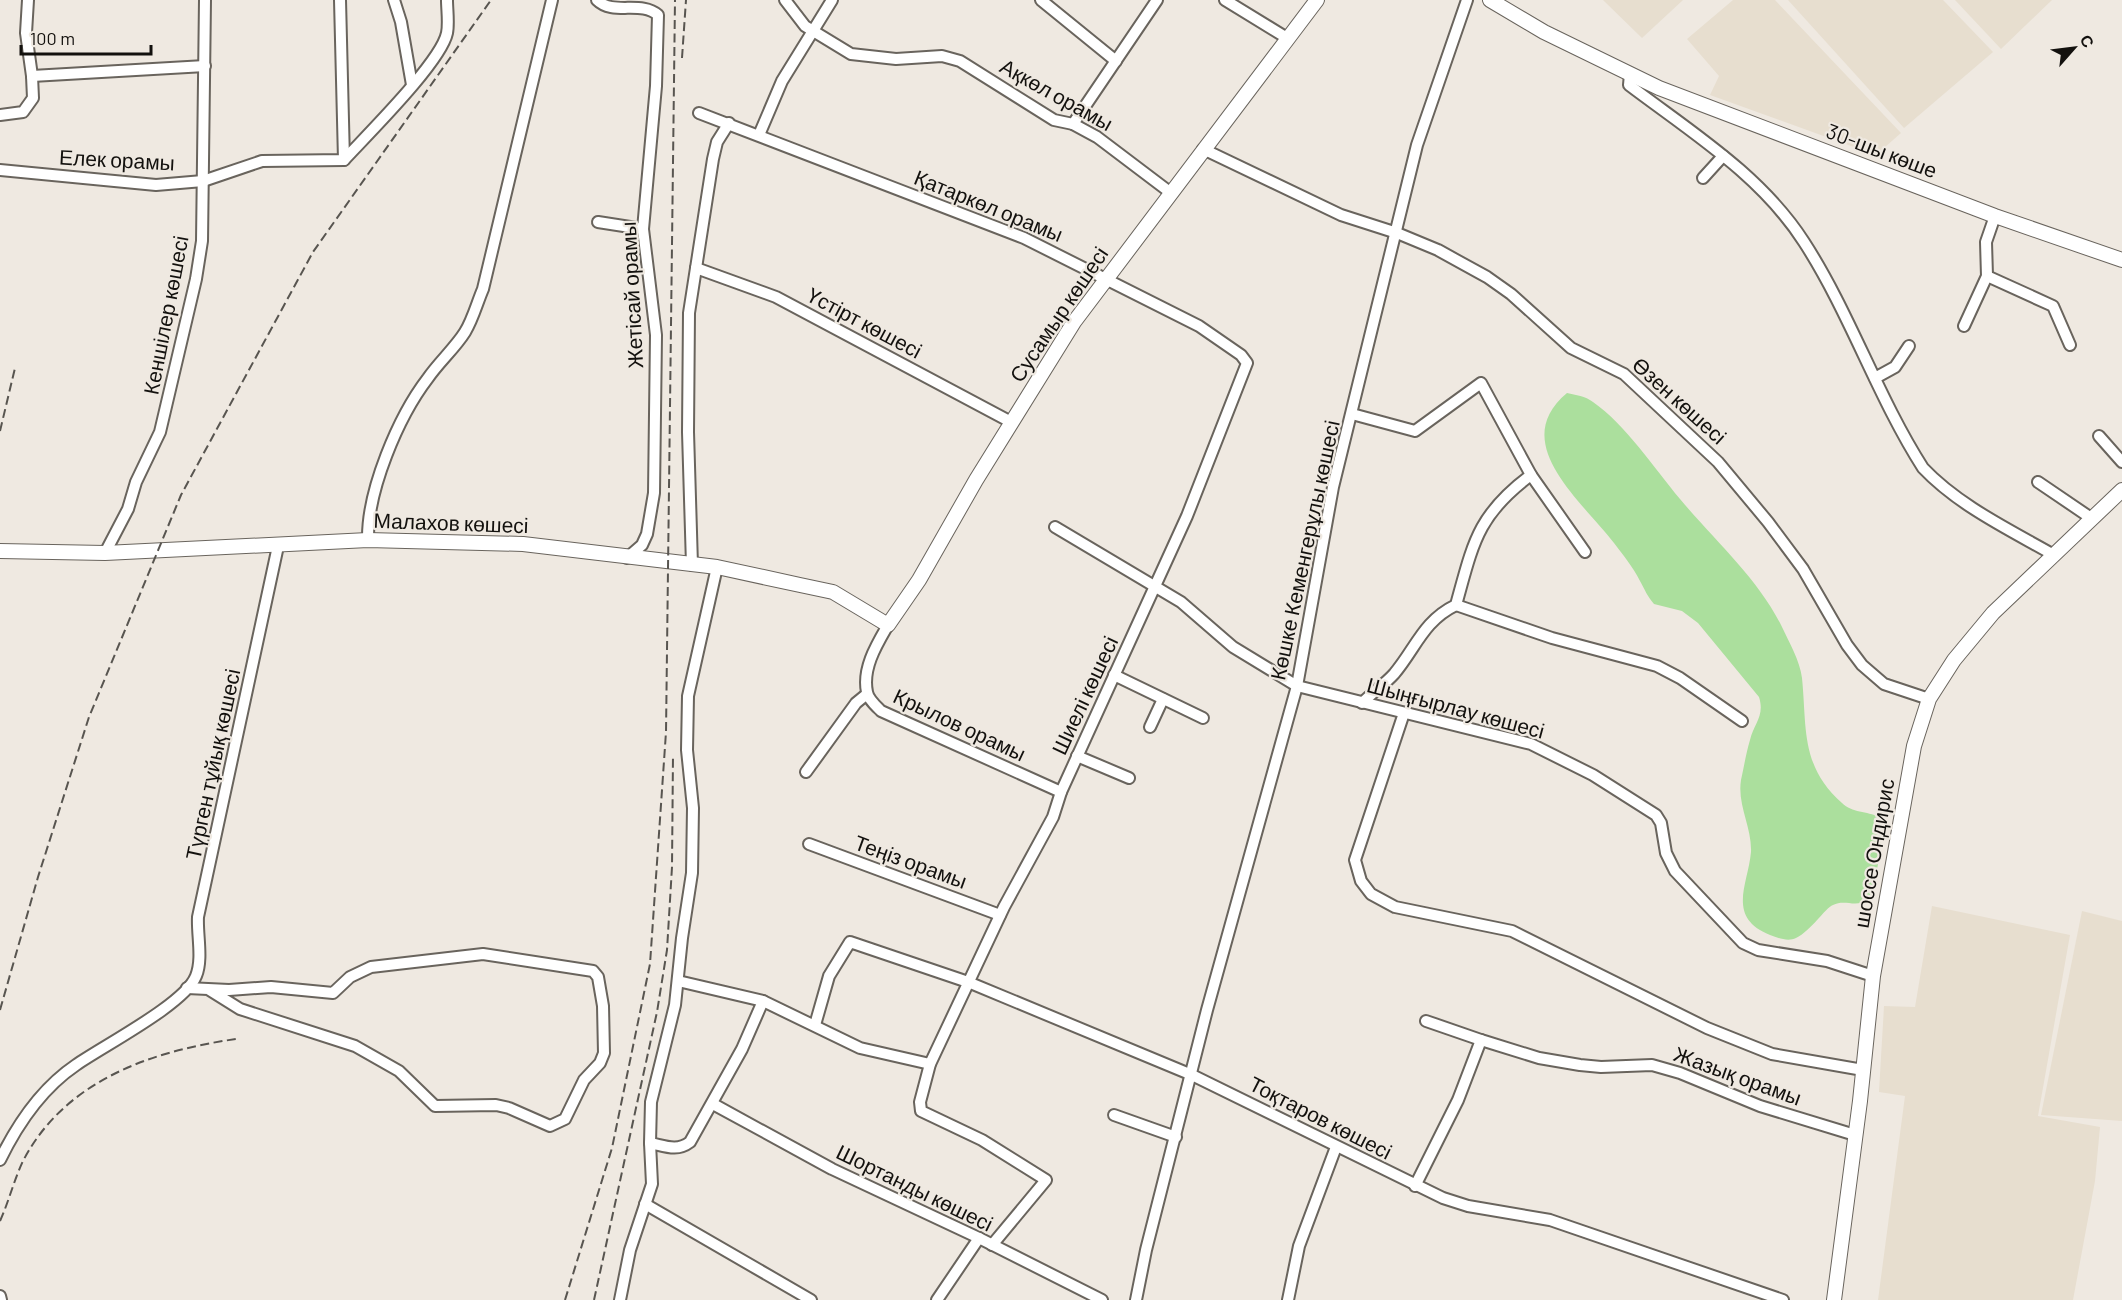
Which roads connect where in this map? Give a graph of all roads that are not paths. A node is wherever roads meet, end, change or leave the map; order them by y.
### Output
1 (28, 0) edge
2 (205, 0) edge
3 (340, 0) edge
4 (394, 0) edge
5 (447, 0) edge
6 (552, 0) edge
7 (597, 0) edge
8 (785, 0) edge
9 (832, 0) edge
10 (1041, 0) edge
11 (1157, 0) edge
12 (1225, 0) edge
13 (1317, 0) edge
14 (1467, 0) edge
15 (1490, 0) edge
16 (812, 30) junction
17 (1287, 38) junction
18 (1116, 61) junction
19 (205, 66) junction
20 (1630, 74) junction
21 (32, 76) junction
22 (412, 85) junction
23 (699, 113) dead end
24 (0, 115) edge
25 (729, 123) junction
26 (1073, 124) junction
27 (759, 135) junction
28 (1203, 149) junction
29 (1722, 156) junction
30 (344, 160) junction
31 (0, 170) edge
32 (1703, 178) dead end
33 (202, 181) junction
34 (1171, 193) junction
35 (1995, 216) junction
36 (598, 222) dead end
37 (643, 229) junction
38 (1397, 233) junction
39 (2122, 260) edge
40 (696, 268) junction
41 (1987, 276) junction
42 (1106, 278) junction
43 (1964, 326) dead end
44 (1225, 343) joint
45 (2070, 345) dead end
46 (1909, 346) dead end
47 (1875, 378) junction
48 (1352, 414) junction
49 (1011, 422) junction
50 (2099, 436) dead end
51 (2122, 462) edge
52 (1531, 476) junction
53 (2038, 482) dead end
54 (2122, 490) edge
55 (2091, 518) junction
56 (1055, 527) dead end
57 (368, 540) junction
58 (278, 546) junction
59 (0, 551) edge
60 (1585, 552) dead end
61 (105, 553) junction
62 (2052, 554) junction
63 (627, 558) junction
64 (692, 565) junction
65 (717, 567) junction
66 (1156, 586) junction
67 (1456, 605) junction
68 (888, 625) junction
69 (867, 674) joint
70 (1114, 675) junction
71 (1297, 686) junction
72 (867, 694) junction
73 (1163, 699) junction
74 (1929, 699) junction
75 (1362, 703) junction
76 (1404, 713) junction
77 (1203, 718) dead end
78 (1742, 721) dead end
79 (1150, 727) dead end
80 (1077, 756) junction
81 (806, 772) dead end
82 (1128, 778) dead end
83 (1061, 792) junction
84 (809, 844) dead end
85 (1000, 915) junction
86 (1873, 975) junction
87 (678, 981) junction
88 (968, 982) junction
89 (188, 988) junction
90 (208, 989) junction
91 (763, 1001) junction
92 (1426, 1021) dead end
93 (815, 1025) junction
94 (1481, 1040) junction
95 (930, 1064) junction
96 (1863, 1070) junction
97 (1192, 1075) junction
98 (713, 1104) junction
99 (1114, 1115) dead end
100 (1855, 1135) junction
101 (1176, 1137) junction
102 (650, 1143) junction
103 (1336, 1147) junction
104 (0, 1160) edge
105 (1415, 1186) junction
106 (645, 1204) junction
107 (979, 1238) junction
108 (992, 1245) junction
109 (620, 1300) edge
110 (811, 1300) edge
111 (937, 1300) edge
112 (1102, 1300) edge
113 (1136, 1300) edge
114 (1288, 1300) edge
115 (1783, 1300) edge
116 (1834, 1300) edge

1 - 21 street
2 - 19 street, Кеншілер көшесі
3 - 30 street
4 - 22 street
5 - 22 street
6 - 57 street
7 - 37 street, Жетісай орамы
8 - 16 street, Ақкөл орамы
9 - 16 street
10 - 18 street
11 - 18 street
12 - 17 street
13 - 17 main road, Сусамыр көшесі
14 - 38 street, Көшке Кеменгерұлы көшесі
15 - 20 main road
16 - 26 street, Ақкөл орамы
16 - 27 street
17 - 28 main road, Сусамыр көшесі
18 - 26 street
19 - 21 street
19 - 33 street, Кеншілер көшесі
20 - 29 street
20 - 35 main road, 30-шы көше
21 - 24 street
22 - 30 street
23 - 25 street, Қатаркөл орамы
25 - 27 street, Қатаркөл орамы
25 - 40 street
26 - 34 street, Ақкөл орамы
27 - 42 street, Қатаркөл орамы
28 - 34 main road, Сусамыр көшесі
28 - 38 street, Өзен көшесі
29 - 32 street
29 - 47 street
30 - 33 street, Елек орамы
31 - 33 street, Елек орамы
33 - 61 street, Кеншілер көшесі
34 - 42 main road, Сусамыр көшесі
35 - 39 main road, 30-шы көше
35 - 41 street
36 - 37 street
37 - 63 street, Жетісай орамы
38 - 48 street, Көшке Кеменгерұлы көшесі
38 - 74 street, Өзен көшесі
40 - 49 street, Үстірт көшесі
40 - 64 street
41 - 43 street
41 - 45 street
42 - 44 street, Қатаркөл орамы
42 - 49 main road, Сусамыр көшесі
44 - 66 street, Шиелі көшесі
46 - 47 street
47 - 62 street
48 - 52 street
48 - 71 street, Көшке Кеменгерұлы көшесі
49 - 68 main road, Сусамыр көшесі
50 - 51 street
52 - 60 street
52 - 67 street
53 - 55 street
54 - 55 main road, шоссе Ондирис
55 - 62 main road, шоссе Ондирис
56 - 66 street
57 - 58 main road, Малахов көшесі
57 - 63 main road, Малахов көшесі
58 - 61 main road, Малахов көшесі
58 - 89 street, Түрген тұйық көшесі
59 - 61 main road, Малахов көшесі
62 - 74 main road, шоссе Ондирис
63 - 64 main road, Малахов көшесі
64 - 65 main road, Малахов көшесі
65 - 68 main road, Малахов көшесі
65 - 87 street
66 - 70 street, Шиелі көшесі
66 - 71 street
67 - 75 street
67 - 78 street
68 - 69 street, Сусамыр көшесі
69 - 72 street, Крылов орамы
70 - 73 street
70 - 80 street, Шиелі көшесі
71 - 75 street, Шыңғырлау көшесі
71 - 97 street, Көшке Кеменгерұлы көшесі
72 - 81 street
72 - 83 street, Крылов орамы
73 - 77 street
73 - 79 street
74 - 86 main road, шоссе Ондирис
75 - 76 street, Шыңғырлау көшесі
76 - 86 street, Шыңғырлау көшесі
76 - 96 street, Жазық орамы
80 - 82 street
80 - 83 street, Шиелі көшесі
83 - 85 street, Шиелі көшесі
84 - 85 street, Теңіз орамы
85 - 88 street, Шиелі көшесі
86 - 96 main road, шоссе Ондирис
87 - 91 street
87 - 102 street
88 - 93 street, Тоқтаров көшесі
88 - 95 street, Шиелі көшесі
88 - 97 street, Тоқтаров көшесі
89 - 90 street
89 - 104 street
90 - 90 street
91 - 93 street
91 - 98 street
92 - 94 street, Жазық орамы
93 - 95 street
94 - 100 street, Жазық орамы
94 - 105 street
95 - 108 street, Шиелі көшесі
96 - 100 main road, шоссе Ондирис
97 - 101 street, Көшке Кеменгерұлы көшесі
97 - 103 street, Тоқтаров көшесі
98 - 102 street
98 - 107 street, Шортанды көшесі
99 - 101 street
100 - 116 main road, шоссе Ондирис
101 - 113 street, Көшке Кеменгерұлы көшесі
102 - 106 street
103 - 105 street, Тоқтаров көшесі
103 - 114 street
105 - 115 street, Тоқтаров көшесі
106 - 109 street
106 - 110 street
107 - 108 street, Шортанды көшесі
107 - 111 street
108 - 112 street, Шортанды көшесі

